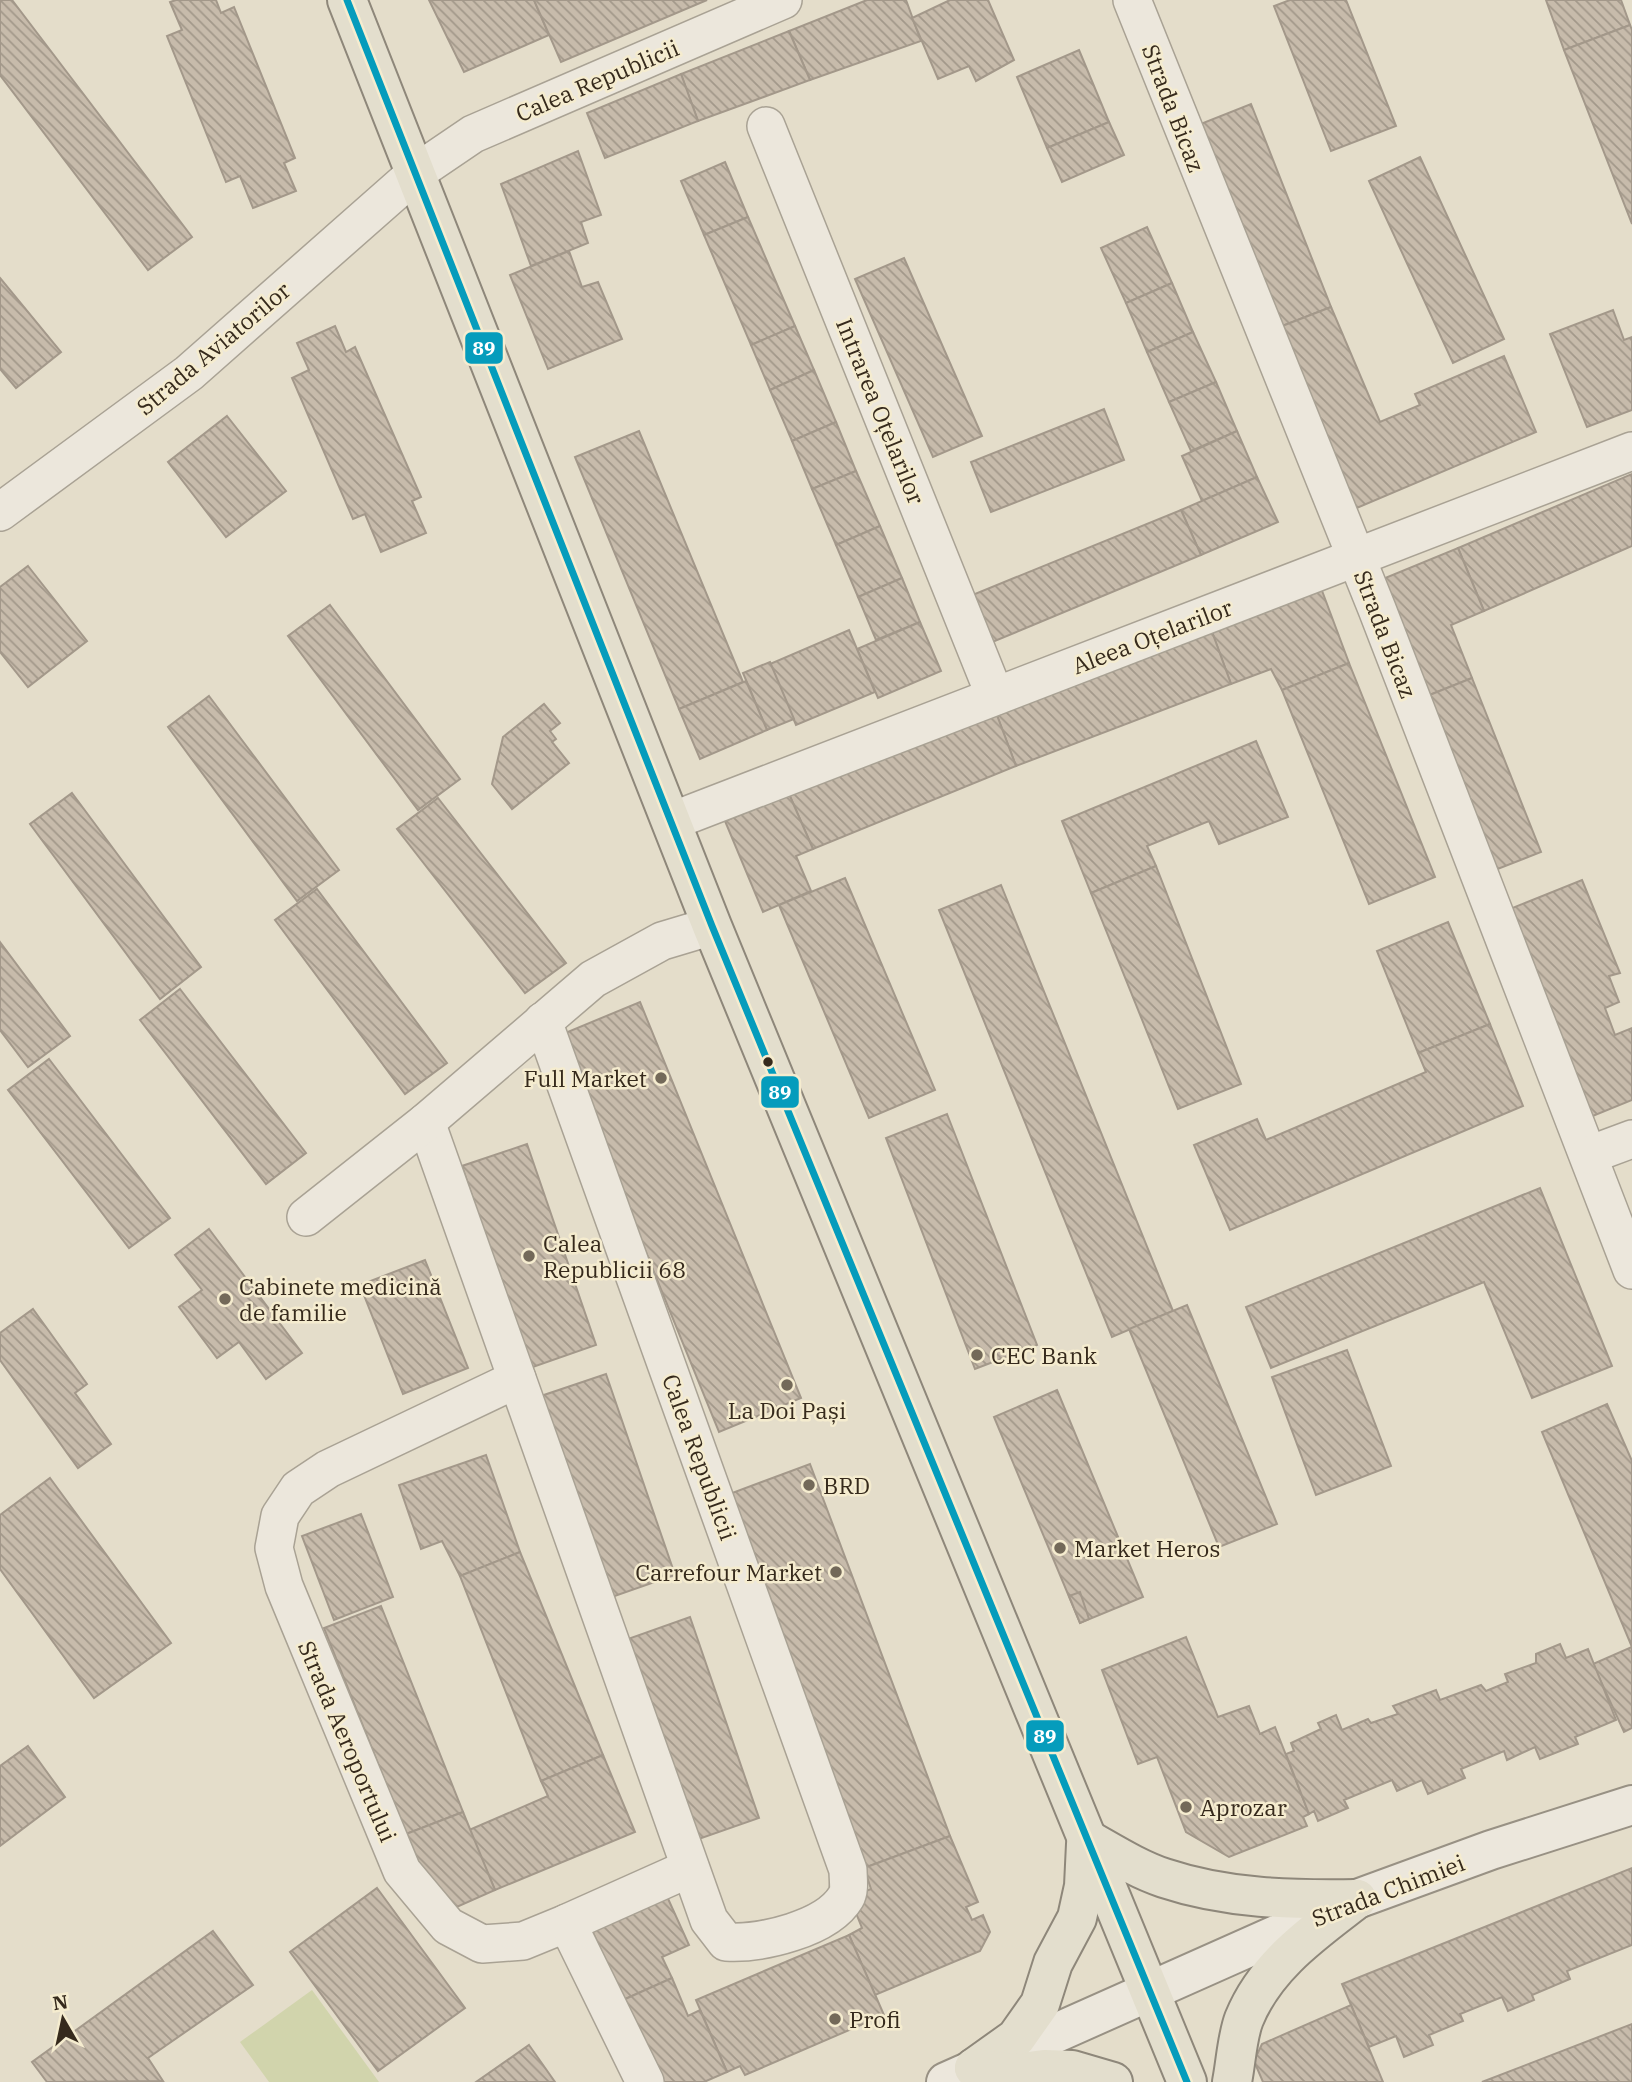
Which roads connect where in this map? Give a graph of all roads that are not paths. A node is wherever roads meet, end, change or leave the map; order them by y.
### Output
1 (347, 0) edge
2 (783, 0) edge
3 (1132, 0) edge
4 (766, 126) dead end
5 (417, 172) junction
6 (1632, 451) edge
7 (0, 512) edge
8 (1356, 558) junction
9 (995, 696) junction
10 (672, 821) junction
11 (712, 926) junction
12 (543, 1021) junction
13 (426, 1122) junction
14 (1632, 1139) edge
15 (1589, 1155) junction
16 (306, 1217) dead end
17 (1632, 1270) edge
18 (517, 1379) junction
19 (1632, 1805) edge
20 (1087, 1839) junction
21 (690, 1868) junction
22 (1357, 1899) junction
23 (568, 1923) junction
24 (1149, 1991) junction
25 (960, 2075) edge
26 (645, 2082) edge
27 (1113, 2082) edge
28 (1187, 2082) edge
29 (1232, 2082) edge

1 - 5 main road
2 - 5 street, Calea Republicii
3 - 8 street, Strada Bicaz
4 - 9 street, Intrarea Oțelarilor
5 - 7 street, Strada Aviatorilor
5 - 10 main road
6 - 8 street, Aleea Oțelarilor
8 - 9 street, Aleea Oțelarilor
8 - 15 street, Strada Bicaz
9 - 10 street, Aleea Oțelarilor
10 - 11 main road
11 - 12 street
11 - 20 main road
12 - 13 street
12 - 21 street, Calea Republicii
13 - 16 street
13 - 18 street
14 - 15 street
15 - 17 street, Strada Bicaz
18 - 21 street
18 - 23 street, Strada Aeroportului
19 - 22 main road, Strada Chimiei
20 - 22 main road
20 - 24 main road
20 - 25 main road
21 - 23 street, Strada Aeroportului
22 - 24 main road, Strada Chimiei
22 - 29 main road
23 - 26 street
24 - 25 main road
24 - 28 main road
25 - 27 main road

